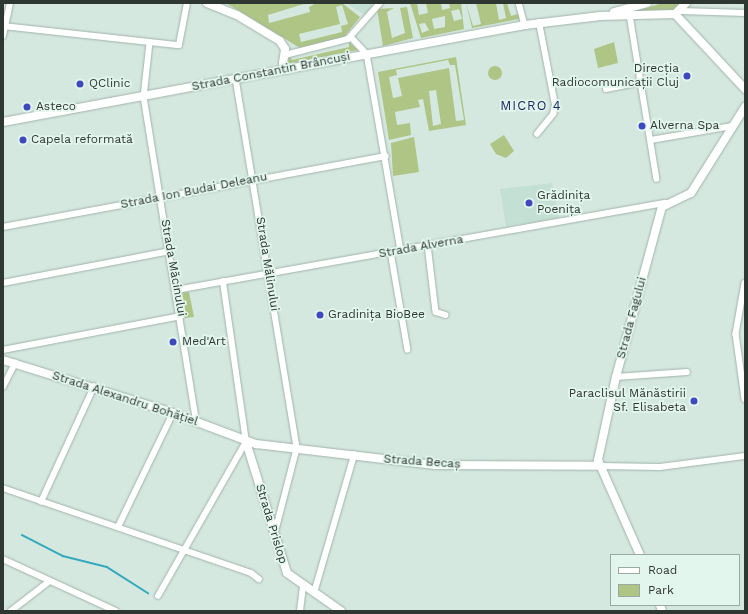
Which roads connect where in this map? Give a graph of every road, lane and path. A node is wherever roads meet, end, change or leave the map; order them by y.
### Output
1 (10, 3) edge
2 (187, 3) edge
3 (207, 3) edge
4 (380, 3) edge
5 (518, 3) edge
6 (647, 3) edge
7 (686, 3) edge
8 (678, 12) junction
9 (745, 13) edge
10 (630, 15) junction
11 (600, 16) junction
12 (539, 23) junction
13 (524, 25) junction
14 (4, 26) edge
15 (3, 36) edge
16 (351, 37) junction
17 (150, 43) junction
18 (367, 54) junction
19 (285, 55) junction
20 (287, 70) junction
21 (275, 72) junction
22 (236, 79) junction
23 (642, 82) junction
24 (606, 89) dead end
25 (745, 89) edge
26 (144, 97) junction
27 (745, 107) edge
28 (3, 122) edge
29 (732, 126) junction
30 (537, 134) dead end
31 (652, 140) junction
32 (385, 156) junction
33 (656, 179) dead end
34 (253, 180) junction
35 (161, 197) junction
36 (665, 203) junction
37 (3, 227) edge
38 (428, 245) junction
39 (401, 250) junction
40 (170, 251) junction
41 (391, 252) junction
42 (269, 273) junction
43 (222, 282) junction
44 (745, 283) edge
45 (3, 284) edge
46 (176, 290) junction
47 (446, 315) dead end
48 (181, 316) junction
49 (3, 350) edge
50 (408, 350) dead end
51 (3, 360) edge
52 (15, 364) junction
53 (687, 372) dead end
54 (616, 377) junction
55 (3, 387) edge
56 (94, 387) junction
57 (745, 399) edge
58 (172, 413) junction
59 (198, 423) junction
60 (246, 442) junction
61 (297, 449) junction
62 (354, 456) junction
63 (745, 456) edge
64 (599, 466) junction
65 (3, 488) edge
66 (41, 502) junction
67 (118, 527) junction
68 (274, 536) junction
69 (181, 551) junction
70 (640, 554) edge
71 (3, 559) edge
72 (260, 579) dead end
73 (50, 581) junction
74 (304, 587) junction
75 (314, 593) junction
76 (158, 596) dead end
77 (11, 611) edge
78 (116, 611) edge
79 (300, 611) edge
80 (341, 611) edge

1 - 14 street
2 - 17 street
3 - 19 main road
4 - 16 street
5 - 13 street
6 - 11 main road
7 - 8 main road
8 - 9 street
8 - 10 main road, Strada Constantin Brâncuși
8 - 25 main road
10 - 11 main road, Strada Constantin Brâncuși
10 - 23 street
11 - 12 main road, Strada Constantin Brâncuși
12 - 13 main road, Strada Constantin Brâncuși
12 - 30 street
13 - 18 main road, Strada Constantin Brâncuși
14 - 15 street
14 - 17 street
16 - 18 street
16 - 19 street
17 - 26 street, Strada Măcinului
18 - 20 main road, Strada Constantin Brâncuși
18 - 32 street
19 - 20 main road
19 - 21 main road
20 - 21 main road, Strada Constantin Brâncuși
21 - 22 main road, Strada Constantin Brâncuși
22 - 26 main road, Strada Constantin Brâncuși
22 - 34 street, Strada Mălinului
23 - 24 street
23 - 31 street
26 - 28 main road, Strada Constantin Brâncuși
26 - 35 street, Strada Măcinului
27 - 29 main road
29 - 31 street
29 - 36 main road
31 - 33 street
32 - 34 street, Strada Ion Budai Deleanu
32 - 39 street
34 - 35 street, Strada Ion Budai Deleanu
34 - 42 street, Strada Mălinului
35 - 37 street, Strada Ion Budai Deleanu
35 - 40 street, Strada Măcinului
36 - 38 street, Strada Alverna
36 - 54 main road, Strada Fagului
38 - 39 street, Strada Alverna
38 - 47 street
39 - 41 street, Strada Alverna
40 - 45 street
40 - 46 street, Strada Măcinului
41 - 42 street, Strada Alverna
41 - 50 street
42 - 43 street, Strada Alverna
42 - 61 street, Strada Mălinului
43 - 46 street, Strada Alverna
43 - 60 street
44 - 57 street
46 - 48 street, Strada Măcinului
48 - 49 street
48 - 59 street, Strada Măcinului
51 - 52 main road, Strada Alexandru Bohățiel
52 - 55 street
52 - 56 main road, Strada Alexandru Bohățiel
53 - 54 street
54 - 64 main road, Strada Fagului
56 - 58 main road, Strada Alexandru Bohățiel
56 - 66 street
58 - 59 main road, Strada Alexandru Bohățiel
58 - 67 street
59 - 60 main road, Strada Alexandru Bohățiel
60 - 61 main road, Strada Becaș
60 - 68 main road, Strada Prislop
60 - 69 street
61 - 62 main road, Strada Becaș
61 - 68 street
62 - 64 main road, Strada Becaș
62 - 75 street
63 - 64 street
64 - 70 main road
65 - 66 street
66 - 67 street
67 - 69 street
68 - 74 main road, Strada Prislop
69 - 72 street
69 - 76 street
71 - 73 street
73 - 77 street
73 - 78 street
74 - 75 main road, Strada Prislop
74 - 79 street
75 - 80 main road, Strada Prislop

